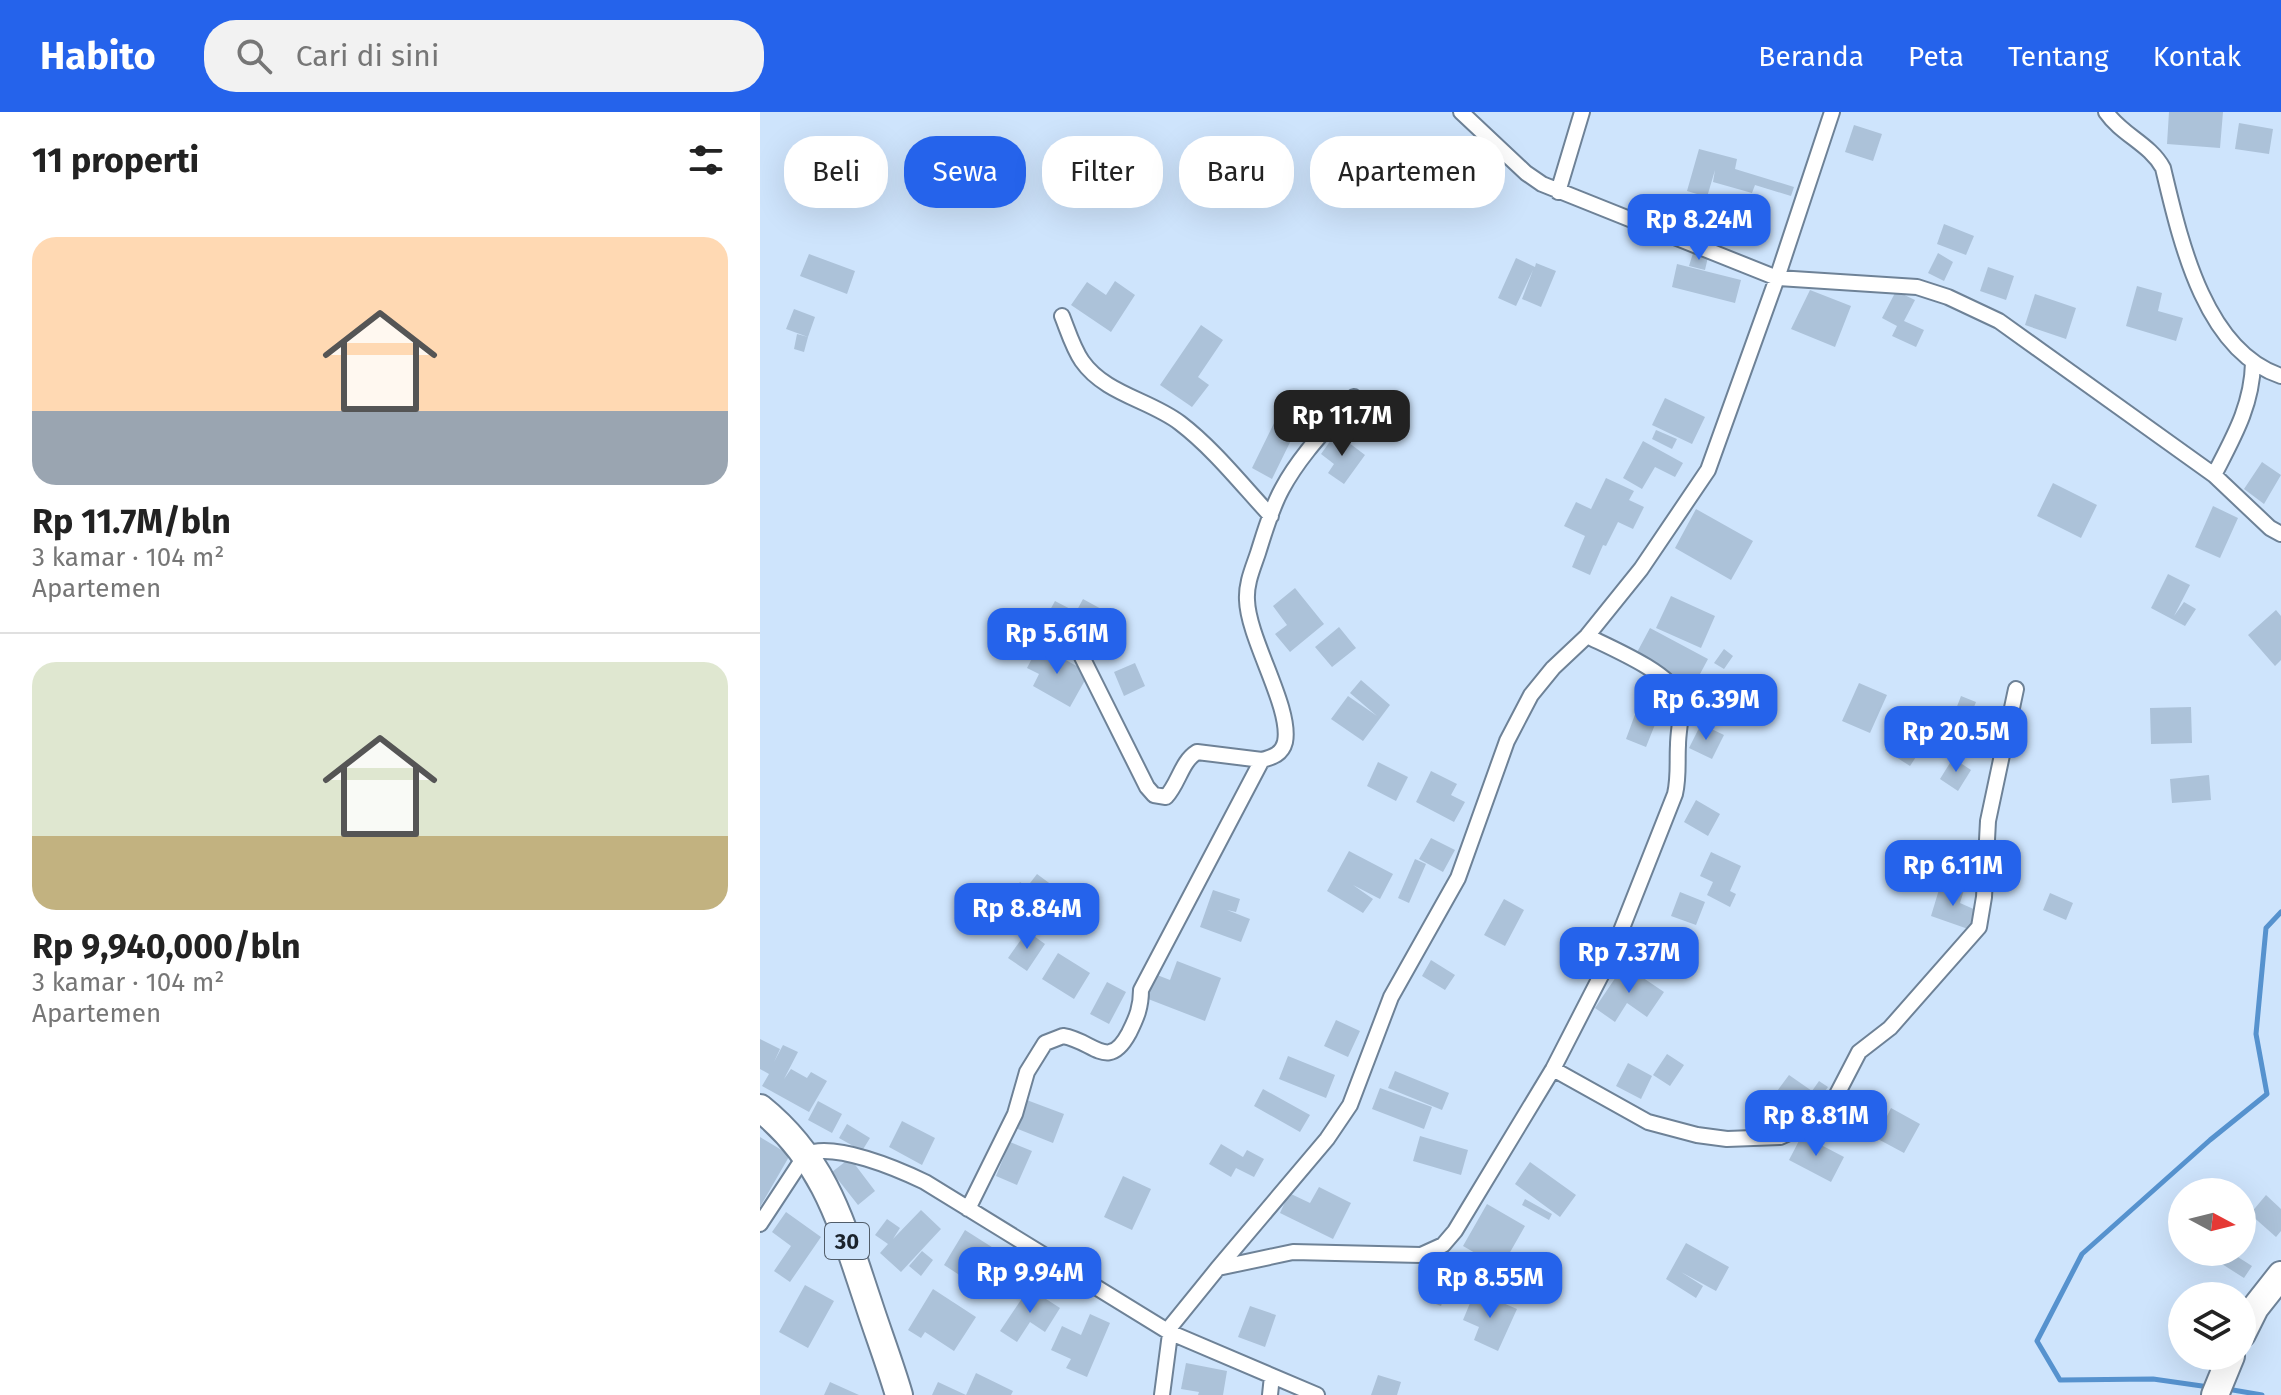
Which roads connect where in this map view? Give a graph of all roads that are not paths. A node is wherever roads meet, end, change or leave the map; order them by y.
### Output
1 (1461, 112) edge
2 (1582, 112) edge
3 (1832, 112) edge
4 (2106, 112) edge
5 (1558, 192) junction
6 (1777, 278) junction
7 (1062, 316) dead end
8 (2253, 363) junction
9 (2281, 376) edge
10 (1354, 397) dead end
11 (2214, 475) junction
12 (1271, 516) junction
13 (2281, 534) edge
14 (1027, 620) dead end
15 (1587, 636) junction
16 (2016, 689) dead end
17 (1262, 760) junction
18 (1553, 1069) junction
19 (760, 1108) edge
20 (806, 1154) junction
21 (968, 1209) junction
22 (760, 1224) edge
23 (1218, 1268) junction
24 (2281, 1275) edge
25 (2256, 1307) edge
26 (1169, 1332) junction
27 (2225, 1370) edge
28 (1272, 1376) junction
29 (899, 1395) edge
30 (1162, 1395) edge
31 (1270, 1395) edge
32 (1317, 1395) edge
33 (2215, 1395) edge

1 - 5 street
2 - 5 street
3 - 6 street
4 - 8 street
5 - 6 street
6 - 11 street
6 - 15 street
7 - 12 street
8 - 9 street
8 - 11 street
10 - 12 street
11 - 13 street
12 - 17 street
14 - 17 street
15 - 18 street
15 - 23 street
16 - 18 street
17 - 21 street
18 - 23 street
19 - 20 highway, 30
20 - 21 street
20 - 22 street
20 - 29 highway, 30
21 - 26 street
23 - 26 street
24 - 25 highway
26 - 28 street
26 - 30 street
27 - 33 highway
28 - 31 street
28 - 32 street

